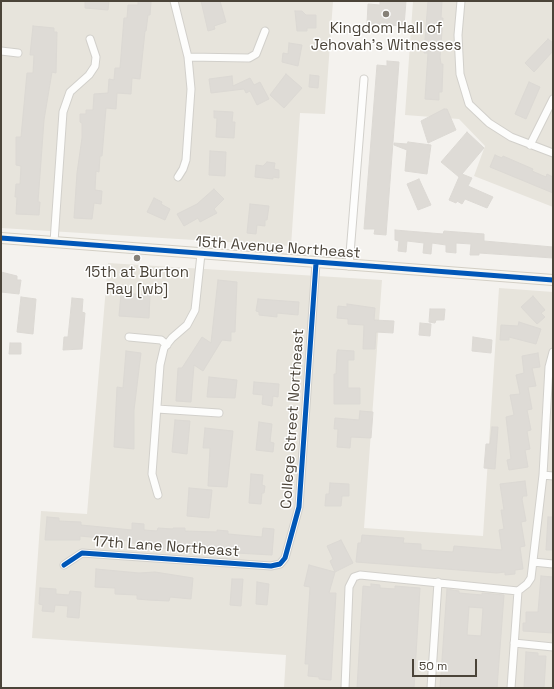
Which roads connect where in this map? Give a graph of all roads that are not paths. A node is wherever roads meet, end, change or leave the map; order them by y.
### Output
1 (174, 1) edge
2 (461, 1) edge
3 (265, 31) dead end
4 (90, 39) dead end
5 (1, 51) edge
6 (18, 53) dead end
7 (188, 57) junction
8 (364, 79) dead end
9 (553, 99) edge
10 (530, 145) junction
11 (553, 153) edge
12 (178, 177) dead end
13 (1, 238) edge
14 (54, 242) junction
15 (201, 254) junction
16 (316, 263) junction
17 (349, 266) junction
18 (553, 280) edge
19 (129, 337) dead end
20 (167, 345) junction
21 (553, 352) edge
22 (157, 409) junction
23 (219, 413) dead end
24 (543, 475) junction
25 (553, 476) edge
26 (158, 495) dead end
27 (533, 562) junction
28 (553, 564) edge
29 (64, 565) dead end
30 (271, 566) joint
31 (438, 582) junction
32 (518, 591) junction
33 (514, 643) junction
34 (553, 647) edge
35 (345, 688) edge
36 (431, 688) edge
37 (511, 688) edge

1 - 7 street
2 - 10 street
3 - 7 street
4 - 14 street
5 - 6 street
7 - 12 street
8 - 17 street
9 - 10 street
10 - 11 street
13 - 14 street, 15th Avenue Northeast
14 - 15 street, 15th Avenue Northeast
15 - 16 street, 15th Avenue Northeast
15 - 20 street
16 - 17 street, 15th Avenue Northeast
16 - 30 street, College Street Northeast
17 - 18 street, 15th Avenue Northeast
19 - 20 street
20 - 22 street
21 - 24 street
22 - 23 street
22 - 26 street
24 - 25 street
24 - 27 street
27 - 28 street
27 - 32 street
29 - 30 street, 17th Lane Northeast
31 - 32 street
31 - 35 street
31 - 36 street
32 - 33 street
33 - 34 street
33 - 37 street

